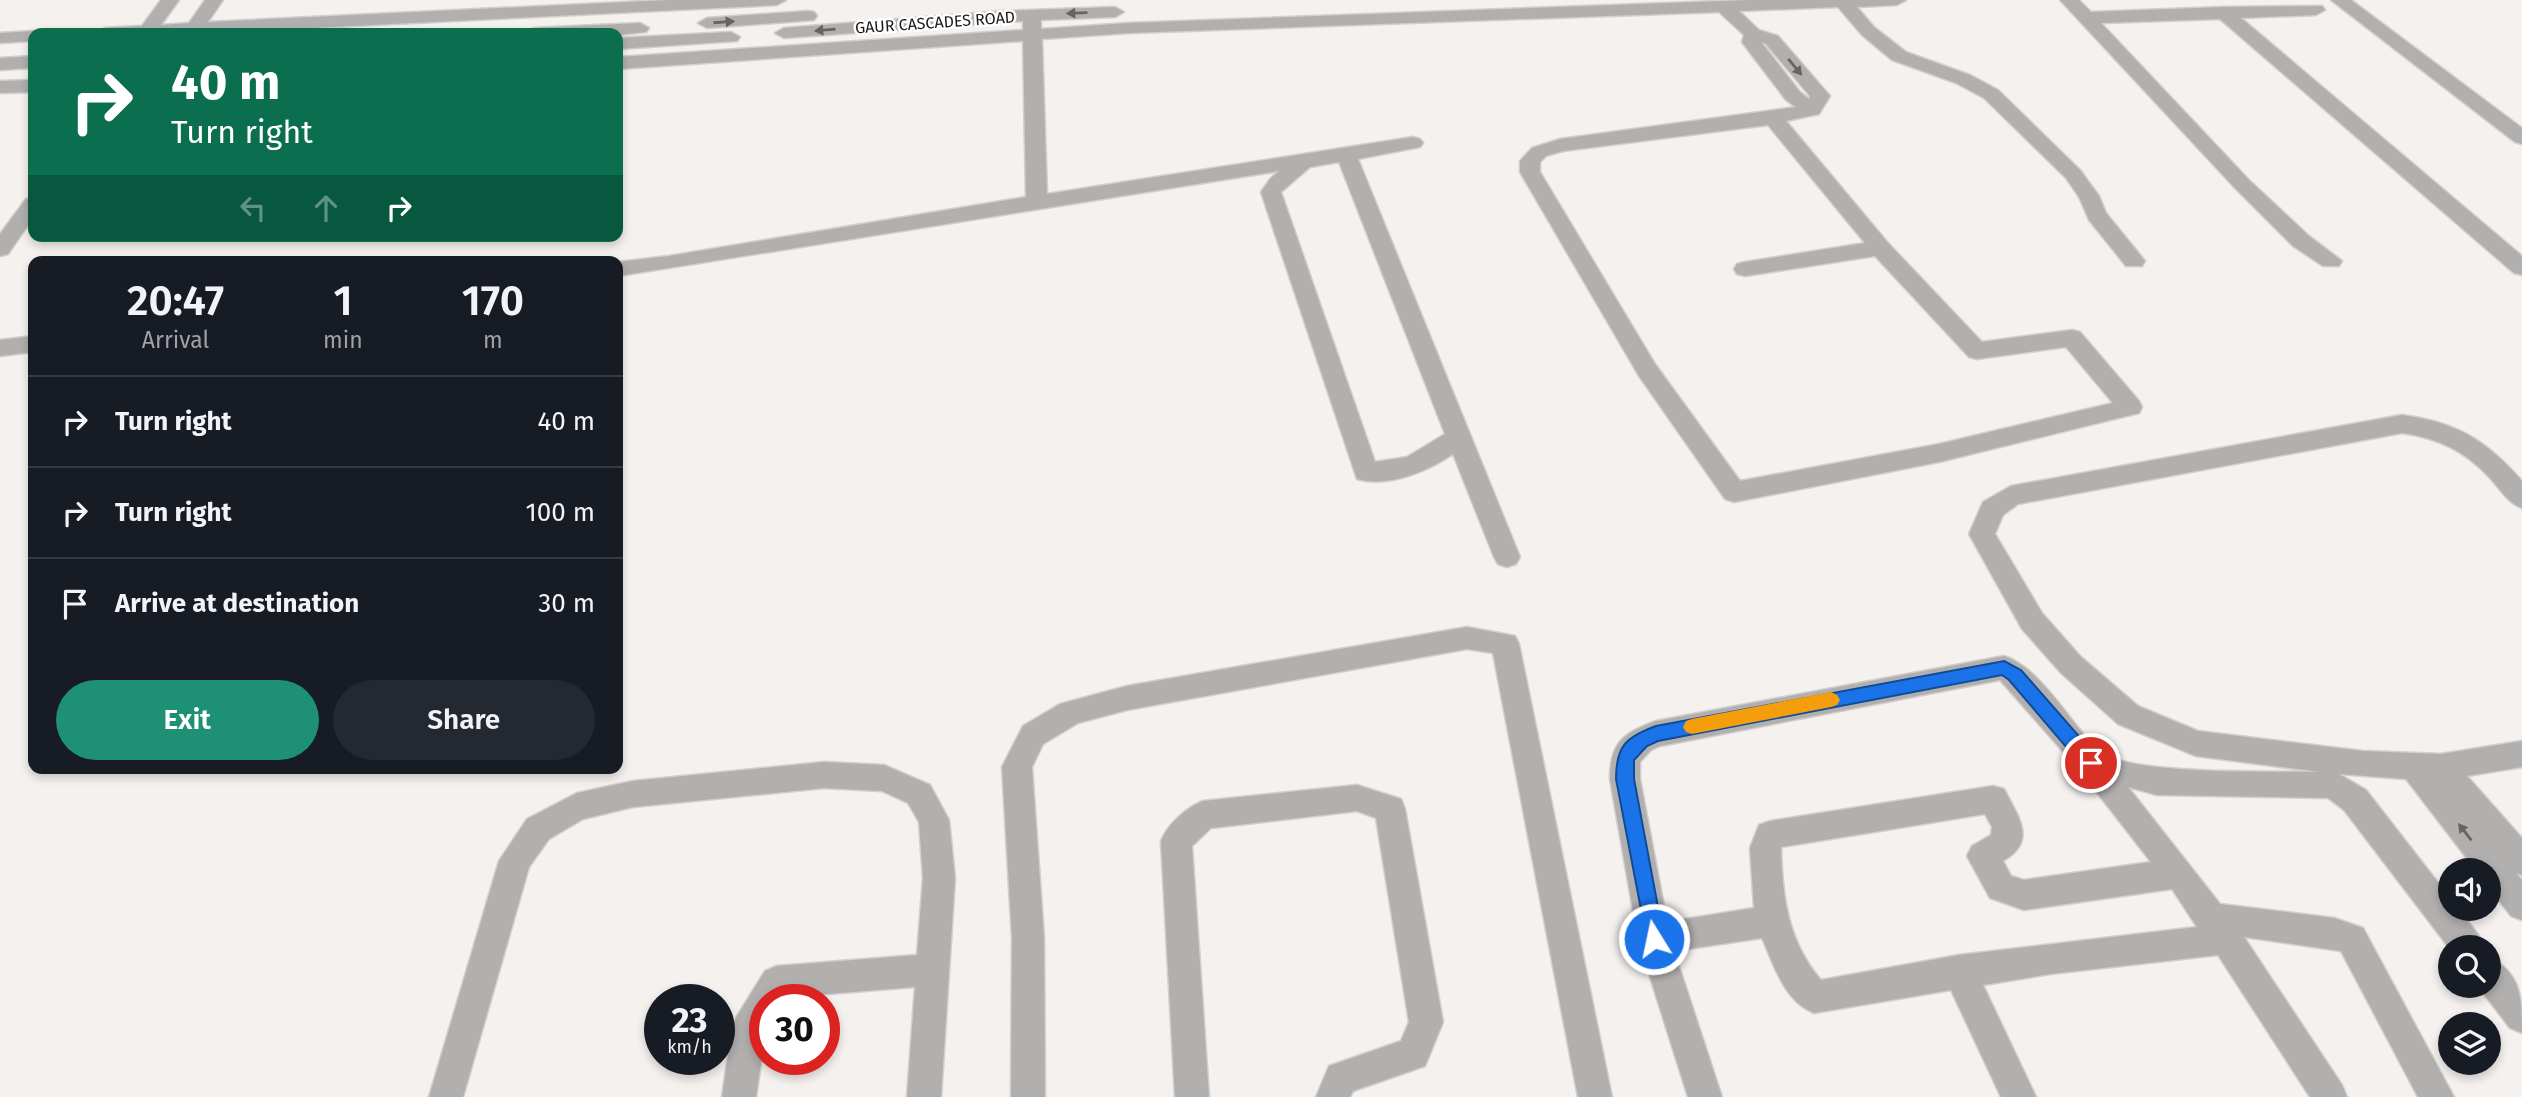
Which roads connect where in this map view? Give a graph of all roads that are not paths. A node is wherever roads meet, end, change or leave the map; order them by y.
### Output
1 (170, 0) edge
2 (214, 0) edge
3 (777, 0) edge
4 (1059, 0) edge
5 (1463, 0) edge
6 (1897, 0) edge
7 (2069, 0) edge
8 (2306, 0) edge
9 (2340, 0) edge
10 (1843, 2) junction
11 (1724, 7) junction
12 (509, 8) edge
13 (2223, 12) junction
14 (1031, 13) edge
15 (2086, 18) junction
16 (151, 28) edge
17 (195, 28) edge
18 (223, 28) edge
19 (495, 28) edge
20 (623, 29) edge
21 (28, 36) edge
22 (0, 38) edge
23 (623, 44) edge
24 (28, 54) edge
25 (0, 55) edge
26 (28, 62) edge
27 (623, 62) edge
28 (0, 64) edge
29 (28, 86) edge
30 (0, 87) edge
31 (1773, 118) junction
32 (2522, 138) edge
33 (1413, 143) dead end
34 (1346, 155) junction
35 (1303, 162) junction
36 (1037, 202) junction
37 (28, 211) edge
38 (1880, 248) junction
39 (0, 249) edge
40 (2134, 261) dead end
41 (2331, 261) dead end
42 (2522, 268) edge
43 (623, 269) edge
44 (1745, 269) dead end
45 (28, 345) edge
46 (0, 348) edge
47 (1458, 437) junction
48 (2522, 498) edge
49 (1507, 557) dead end
50 (2522, 754) edge
51 (2091, 763) junction
52 (2428, 766) junction
53 (2522, 861) edge
54 (2179, 873) junction
55 (2522, 905) edge
56 (1771, 921) junction
57 (2217, 928) junction
58 (2459, 935) edge
59 (1654, 939) junction
60 (931, 970) junction
61 (1959, 971) junction
62 (776, 984) edge
63 (2501, 989) edge
64 (2522, 1016) edge
65 (749, 1028) edge
66 (446, 1097) edge
67 (738, 1097) edge
68 (924, 1097) edge
69 (1028, 1097) edge
70 (1192, 1097) edge
71 (1333, 1097) edge
72 (1595, 1097) edge
73 (1705, 1097) edge
74 (2020, 1097) edge
75 (2330, 1097) edge
76 (2437, 1097) edge

1 - 16 street
2 - 17 street
3 - 12 street
4 - 14 street, GAUR CASCADES ROAD
5 -> 14 street, GAUR CASCADES ROAD
6 - 10 street
7 - 15 street
8 - 13 street
9 - 32 street
10 - 11 street
10 - 40 street
11 - 14 street
11 - 31 street
12 - 18 street
12 - 19 street
13 - 15 street
13 - 42 street
20 -> 14 street, GAUR CASCADES ROAD
14 -> 23 street, GAUR CASCADES ROAD
14 - 27 street
14 - 36 street
15 - 41 street
21 - 22 street
24 - 25 street
26 - 28 street
29 - 30 street
31 - 38 street
31 - 38 street
33 - 34 street
34 - 35 street
34 - 47 street
35 - 36 street
35 - 47 street
36 - 43 street
37 - 39 street
38 - 44 street
45 - 46 street
47 - 49 street
48 - 52 street
50 - 52 street
51 - 54 street
51 - 58 street
51 - 59 street
52 - 53 street
55 -> 52 street
54 - 56 street
54 - 57 street
56 - 59 street
56 - 61 street
57 - 61 street
57 - 75 street
57 - 76 street
59 - 73 street
60 - 62 street
60 - 66 street
60 - 68 street
61 - 74 street
63 - 64 street
65 - 67 street
69 - 72 street
70 - 71 street

